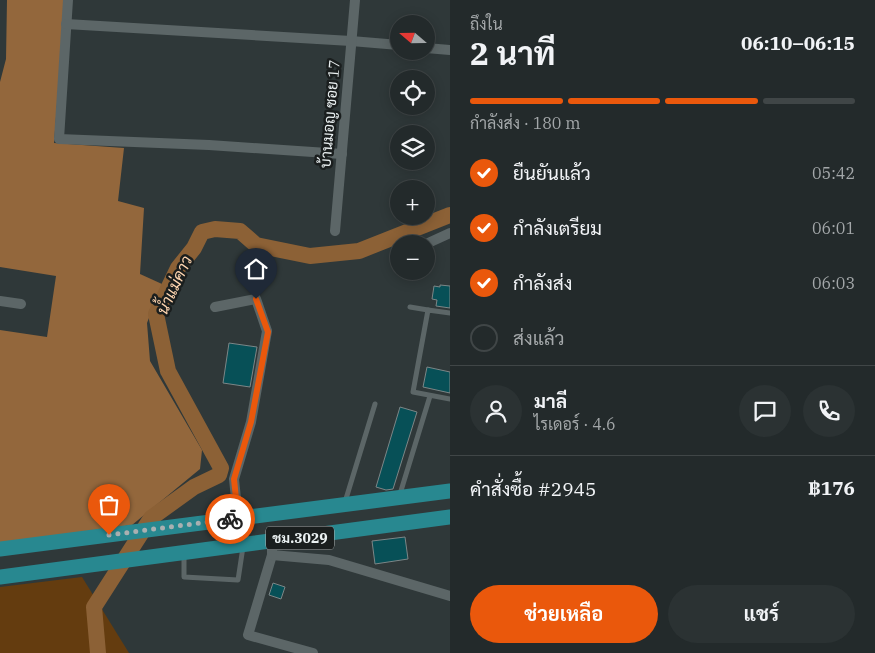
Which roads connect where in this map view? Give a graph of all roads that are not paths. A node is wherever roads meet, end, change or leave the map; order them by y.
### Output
1 (68, 0) edge
2 (355, 0) edge
3 (66, 24) junction
4 (351, 41) junction
5 (390, 44) edge
6 (435, 49) edge
7 (450, 50) edge
8 (342, 154) junction
9 (335, 231) dead end
10 (450, 233) edge
11 (435, 240) edge
12 (0, 301) edge
13 (21, 304) dead end
14 (215, 307) dead end
15 (410, 307) dead end
16 (428, 310) junction
17 (450, 313) edge
18 (430, 396) junction
19 (450, 399) edge
20 (375, 404) dead end
21 (450, 491) edge
22 (400, 497) junction
23 (344, 505) junction
24 (450, 517) edge
25 (238, 518) junction
26 (243, 545) junction
27 (272, 548) junction
28 (0, 549) edge
29 (184, 553) junction
30 (0, 576) edge
31 (450, 596) edge
32 (313, 653) edge

1 - 3 street
2 - 4 street, บ้านมอญ ซอย 17
3 - 4 street
3 - 8 street
4 - 5 street
4 - 8 street, บ้านมอญ ซอย 17
6 - 7 street
8 - 9 street, บ้านมอญ ซอย 17
10 - 11 street
12 - 13 street
14 - 25 street
15 - 16 lane
16 - 17 lane
16 - 18 lane
18 - 19 lane
18 - 22 lane
20 - 23 lane
21 - 22 main road, ชม.3029
22 - 23 main road, ชม.3029
23 - 25 main road, ชม.3029
24 - 27 main road, ชม.3029
25 - 28 main road, ชม.3029
26 - 27 main road, ชม.3029
26 - 29 main road, ชม.3029
26 - 29 lane
27 - 31 street
27 - 32 street
29 - 30 main road, ชม.3029

